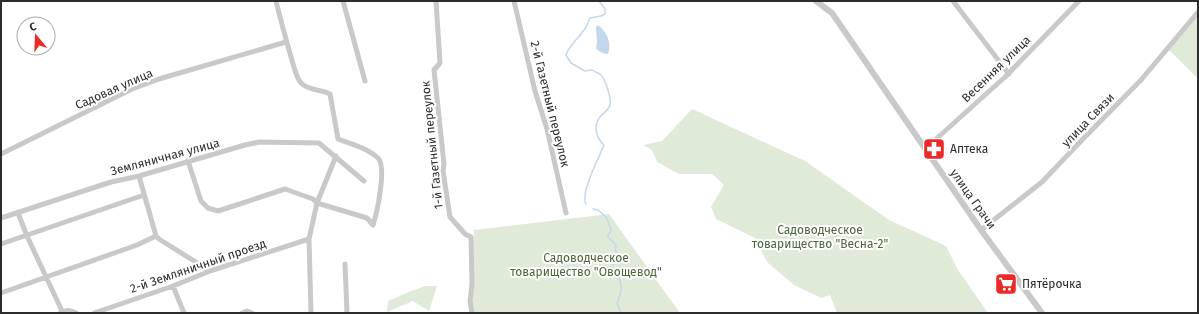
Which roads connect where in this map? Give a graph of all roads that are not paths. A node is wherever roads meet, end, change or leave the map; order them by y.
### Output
1 (276, 1) edge
2 (343, 1) edge
3 (436, 1) edge
4 (514, 1) edge
5 (816, 1) edge
6 (953, 1) edge
7 (1079, 1) edge
8 (1198, 12) edge
9 (286, 42) junction
10 (1009, 74) junction
11 (365, 81) dead end
12 (925, 149) junction
13 (1, 154) edge
14 (336, 156) junction
15 (188, 161) junction
16 (139, 176) junction
17 (364, 181) dead end
18 (144, 195) junction
19 (317, 203) junction
20 (566, 212) dead end
21 (18, 213) junction
22 (1, 218) edge
23 (981, 230) junction
24 (27, 236) junction
25 (156, 236) junction
26 (309, 239) junction
27 (1, 244) edge
28 (345, 264) dead end
29 (210, 272) junction
30 (46, 277) junction
31 (173, 286) junction
32 (1, 293) edge
33 (61, 312) edge
34 (76, 313) edge
35 (94, 313) edge
36 (184, 313) edge
37 (242, 313) edge
38 (252, 313) edge
39 (311, 313) edge
40 (346, 313) edge
41 (472, 313) edge
42 (1042, 313) edge

1 - 9 street
2 - 11 street
3 - 41 street, 1-й Газетный переулок
4 - 20 street, 2-й Газетный переулок
5 - 12 street, улица Грачи
6 - 10 street
7 - 10 street, Весенняя улица
8 - 23 street, улица Связи
9 - 13 street, Садовая улица
9 - 19 street
10 - 12 street, Весенняя улица
12 - 23 street, улица Грачи
14 - 15 street, Земляничная улица
14 - 17 street, Земляничная улица
14 - 19 street
15 - 16 street, Земляничная улица
15 - 19 street
16 - 18 street
16 - 21 street, Земляничная улица
18 - 24 street
18 - 25 street
19 - 26 street
21 - 22 street, Земляничная улица
21 - 24 street
23 - 42 street, улица Грачи
24 - 27 street
24 - 30 street
25 - 29 street
25 - 30 street
26 - 29 street, 2-й Земляничный проезд
26 - 39 street
28 - 40 street
29 - 31 street, 2-й Земляничный проезд
30 - 32 street
30 - 33 street
31 - 35 street, 2-й Земляничный проезд
31 - 36 street
33 - 34 street
37 - 38 street

